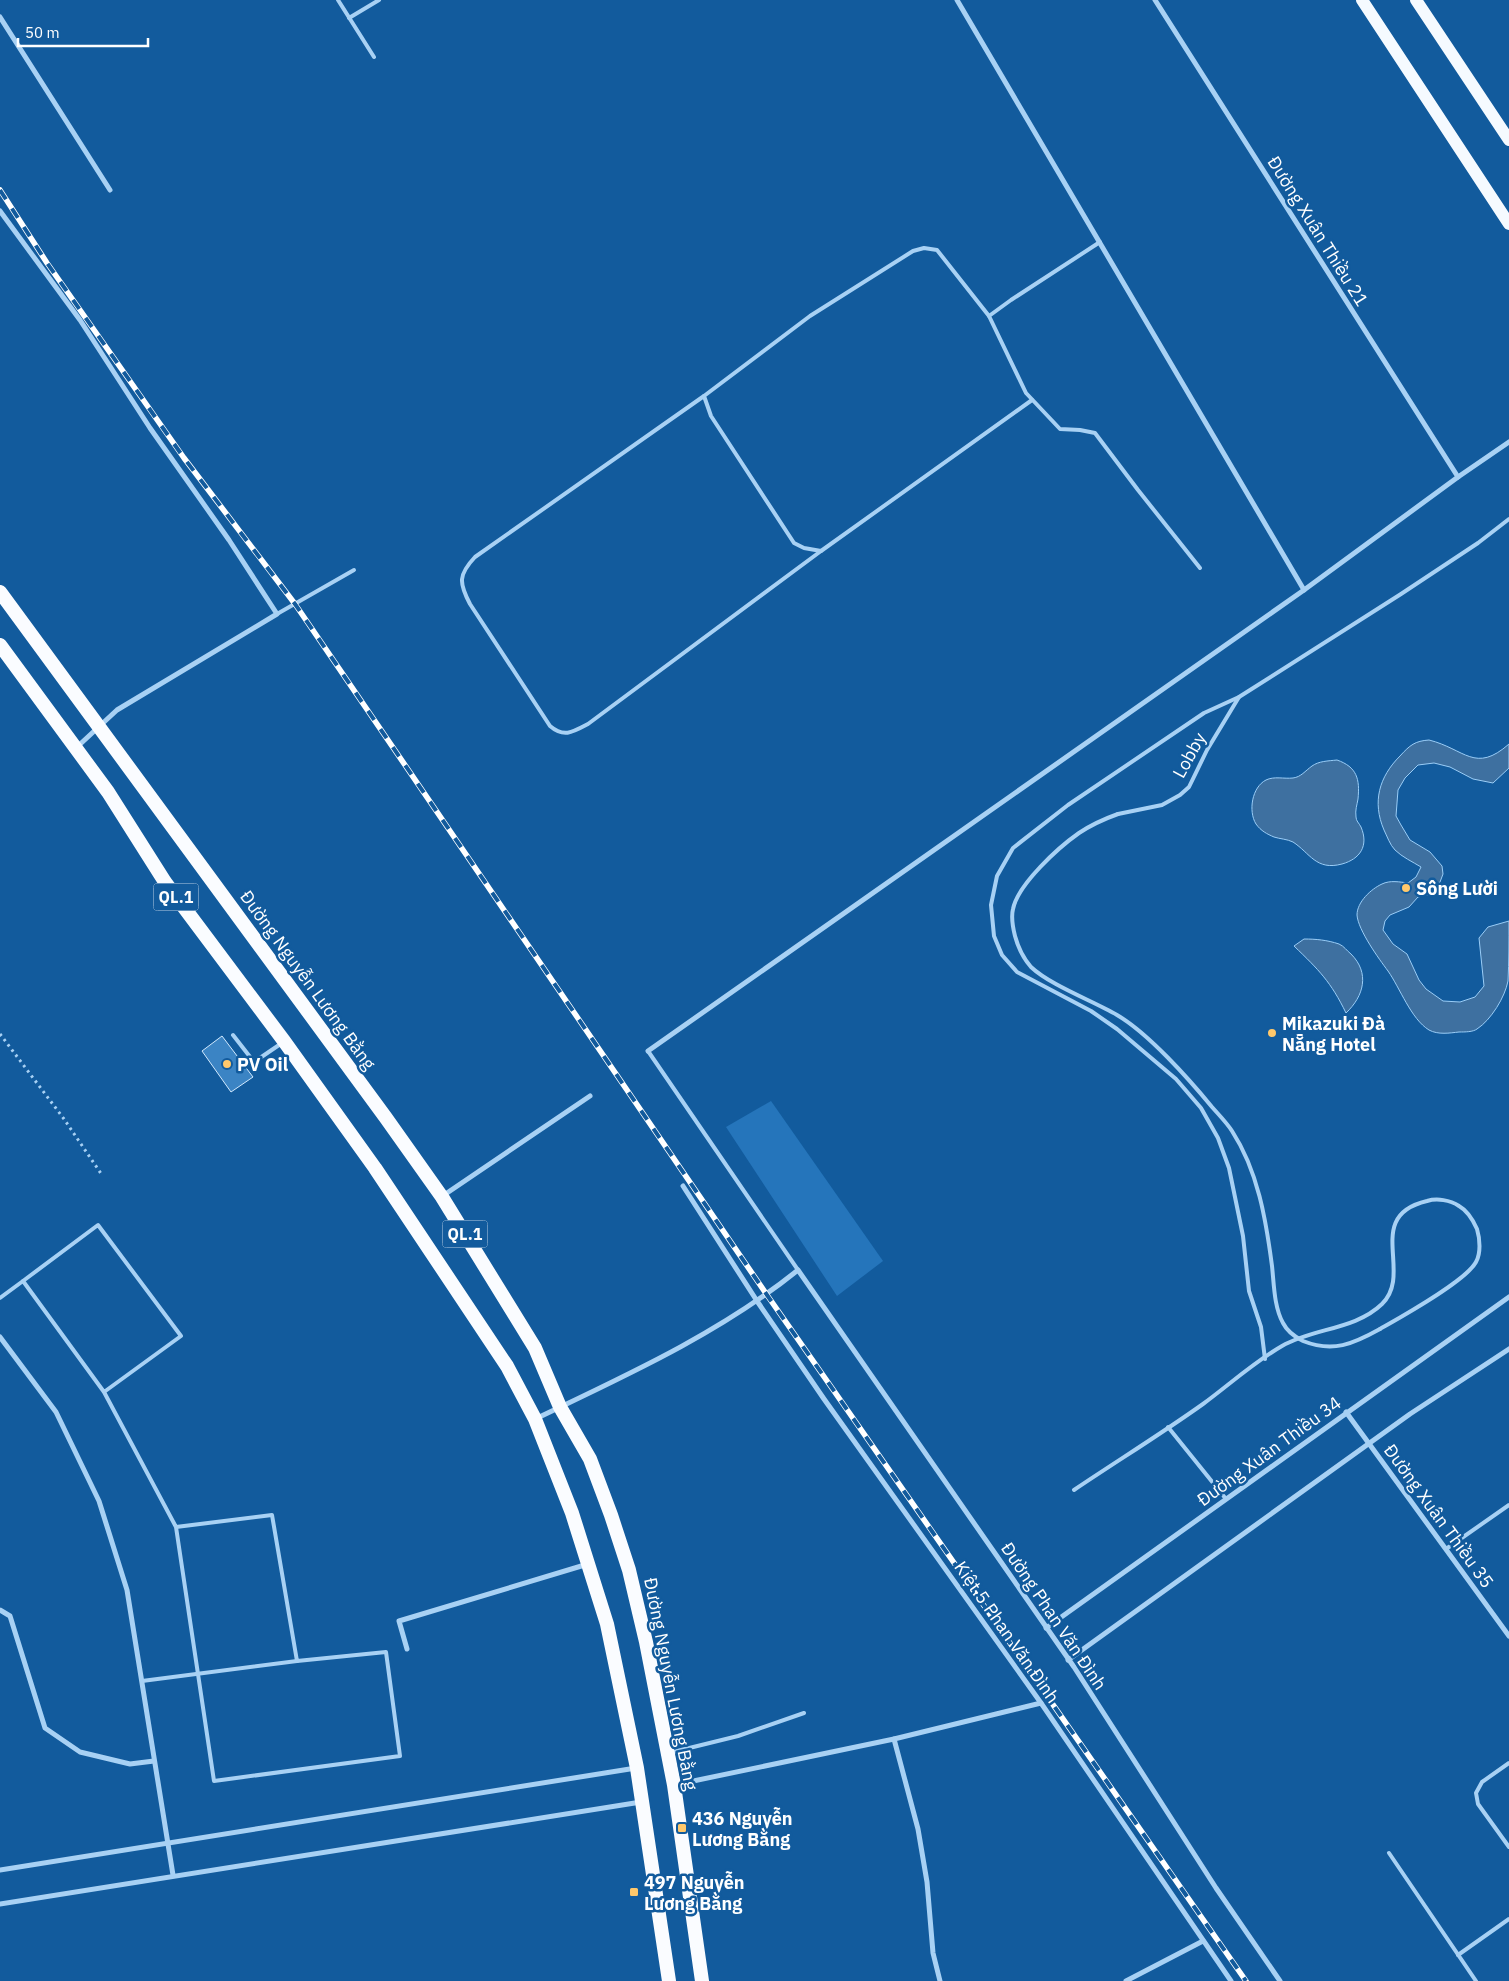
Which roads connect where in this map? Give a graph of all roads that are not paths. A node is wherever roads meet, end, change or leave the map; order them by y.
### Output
1 (338, 0) edge
2 (378, 0) edge
3 (957, 0) edge
4 (1155, 0) edge
5 (1362, 0) edge
6 (1416, 0) edge
7 (0, 17) edge
8 (349, 18) junction
9 (374, 57) dead end
10 (1509, 140) edge
11 (110, 190) dead end
12 (0, 211) edge
13 (1509, 224) edge
14 (1100, 242) junction
15 (989, 316) junction
16 (704, 396) junction
17 (1032, 400) junction
18 (1509, 442) edge
19 (1458, 477) junction
20 (1509, 519) edge
21 (821, 551) junction
22 (1200, 568) dead end
23 (354, 570) dead end
24 (1304, 590) junction
25 (0, 592) edge
26 (277, 614) junction
27 (0, 645) edge
28 (1239, 697) junction
29 (99, 727) junction
30 (75, 748) junction
31 (233, 1035) dead end
32 (284, 1041) junction
33 (648, 1051) joint
34 (590, 1096) dead end
35 (683, 1186) dead end
36 (442, 1197) junction
37 (798, 1270) junction
38 (23, 1281) junction
39 (1509, 1297) edge
40 (0, 1298) edge
41 (757, 1301) junction
42 (0, 1337) edge
43 (1509, 1349) edge
44 (1264, 1358) junction
45 (104, 1392) junction
46 (560, 1407) junction
47 (1346, 1412) junction
48 (535, 1419) junction
49 (1168, 1427) junction
50 (1369, 1444) junction
51 (1074, 1490) dead end
52 (1226, 1499) junction
53 (1509, 1505) edge
54 (176, 1527) junction
55 (1446, 1549) junction
56 (589, 1564) junction
57 (0, 1610) edge
58 (1046, 1628) junction
59 (1509, 1636) edge
60 (407, 1649) dead end
61 (1068, 1660) junction
62 (297, 1661) junction
63 (198, 1674) junction
64 (142, 1682) junction
65 (1041, 1703) junction
66 (804, 1713) dead end
67 (894, 1739) junction
68 (667, 1753) junction
69 (154, 1761) junction
70 (1509, 1763) edge
71 (637, 1768) junction
72 (674, 1785) junction
73 (642, 1802) junction
74 (167, 1842) junction
75 (1509, 1847) edge
76 (1389, 1853) dead end
77 (0, 1870) edge
78 (173, 1875) junction
79 (0, 1904) edge
80 (1509, 1919) edge
81 (1203, 1941) junction
82 (1458, 1954) junction
83 (669, 1981) edge
84 (702, 1981) edge
85 (940, 1981) edge
86 (1126, 1981) edge
87 (1231, 1981) edge
88 (1280, 1981) edge
89 (1476, 1981) edge

1 - 8 lane
2 - 8 lane
3 - 14 street
4 - 19 street, Đường Xuân Thiều 21
5 - 13 main road
6 - 10 main road
7 - 11 street
8 - 9 lane
12 - 26 street
14 - 15 lane
14 - 24 street
15 - 16 lane
15 - 17 lane
16 - 21 lane
16 - 21 lane
17 - 21 lane
17 - 22 lane
18 - 19 street
19 - 24 street
20 - 28 lane
23 - 26 lane
24 - 33 street
25 - 29 highway, Đường Nguyễn Lương Bằng / QL.1
26 - 29 street
27 - 30 highway, QL.1
28 - 44 lane
28 - 44 lane, Lobby, bridge
29 - 30 street
29 - 36 highway, Đường Nguyễn Lương Bằng / QL.1
30 - 32 highway, QL.1
31 - 32 lane
32 - 48 highway, QL.1
33 - 37 lane
34 - 36 street
35 - 41 street, Kiệt 5 Phan Văn Đình
36 - 46 highway, Đường Nguyễn Lương Bằng / QL.1
37 - 41 street
37 - 58 street, Đường Phan Văn Đình
38 - 40 lane
38 - 45 lane
38 - 45 lane
39 - 47 street, Đường Xuân Thiều 34
41 - 46 street
41 - 65 street, Kiệt 5 Phan Văn Đình
42 - 64 street
43 - 50 street
44 - 49 lane, Lobby
45 - 54 lane
46 - 48 street
46 - 68 highway, Đường Nguyễn Lương Bằng / QL.1
47 - 50 street, Đường Xuân Thiều 35
47 - 52 street, Đường Xuân Thiều 34
48 - 56 highway, QL.1
49 - 51 lane, Lobby
49 - 52 lane
50 - 55 street, Đường Xuân Thiều 35
50 - 61 street
52 - 58 street, Đường Xuân Thiều 34
53 - 55 lane
54 - 62 lane
54 - 63 lane
55 - 59 street, Đường Xuân Thiều 35
56 - 60 street
56 - 71 highway, QL.1
57 - 69 street
58 - 61 street, Đường Phan Văn Đình
61 - 88 street, Đường Phan Văn Đình
62 - 63 lane
62 - 63 lane
63 - 64 lane
64 - 69 street
65 - 67 street
65 - 81 street, Kiệt 5 Phan Văn Đình
66 - 68 lane
67 - 72 street
67 - 85 street
68 - 72 highway, Đường Nguyễn Lương Bằng / QL.1
69 - 74 street
70 - 75 lane
71 - 73 highway, QL.1
71 - 74 street
72 - 84 highway, Đường Nguyễn Lương Bằng / QL.1
73 - 78 street
73 - 83 highway, QL.1
74 - 77 street
74 - 78 street
76 - 82 lane
78 - 79 street
80 - 82 lane
81 - 86 street
81 - 87 street, Kiệt 5 Phan Văn Đình
82 - 89 lane

